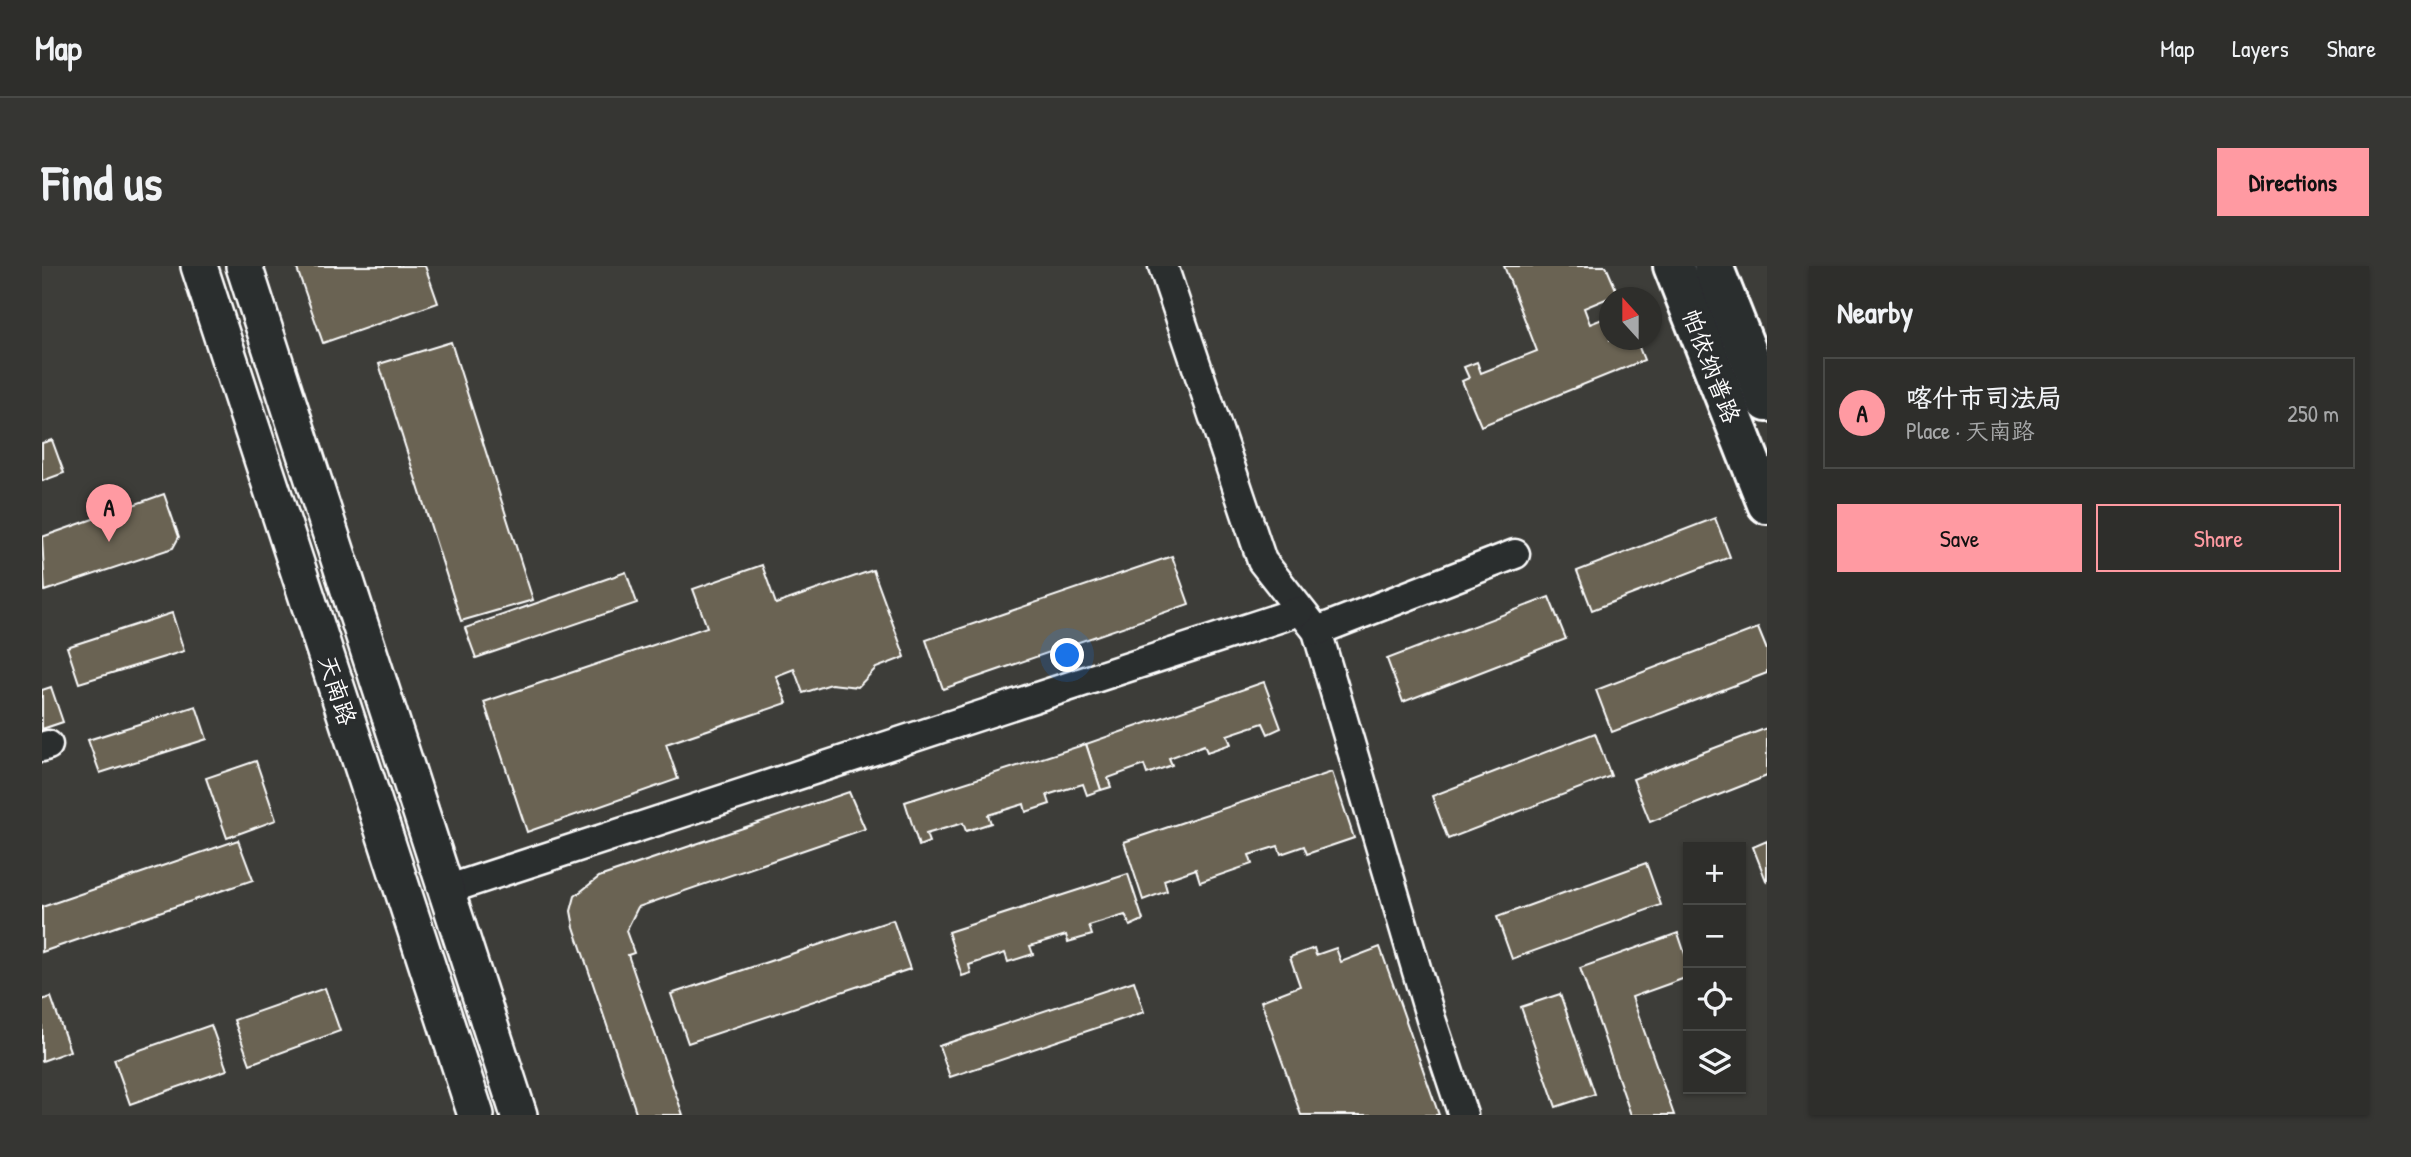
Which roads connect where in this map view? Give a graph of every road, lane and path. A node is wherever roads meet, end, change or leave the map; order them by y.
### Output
1 (199, 266) edge
2 (244, 266) edge
3 (1163, 266) edge
4 (1673, 266) edge
5 (1713, 266) edge
6 (1767, 402) edge
7 (1767, 504) edge
8 (1515, 554) dead end
9 (1308, 621) junction
10 (446, 890) junction
11 (476, 1115) edge
12 (519, 1115) edge
13 (1463, 1115) edge

1 - 11 street, 天南路
2 - 10 street, 天南路
3 - 9 street
4 - 7 main road, 帕依纳普路
5 - 6 main road, 帕依纳普路
8 - 9 street
9 - 10 street
9 - 13 street
10 - 12 street, 天南路

